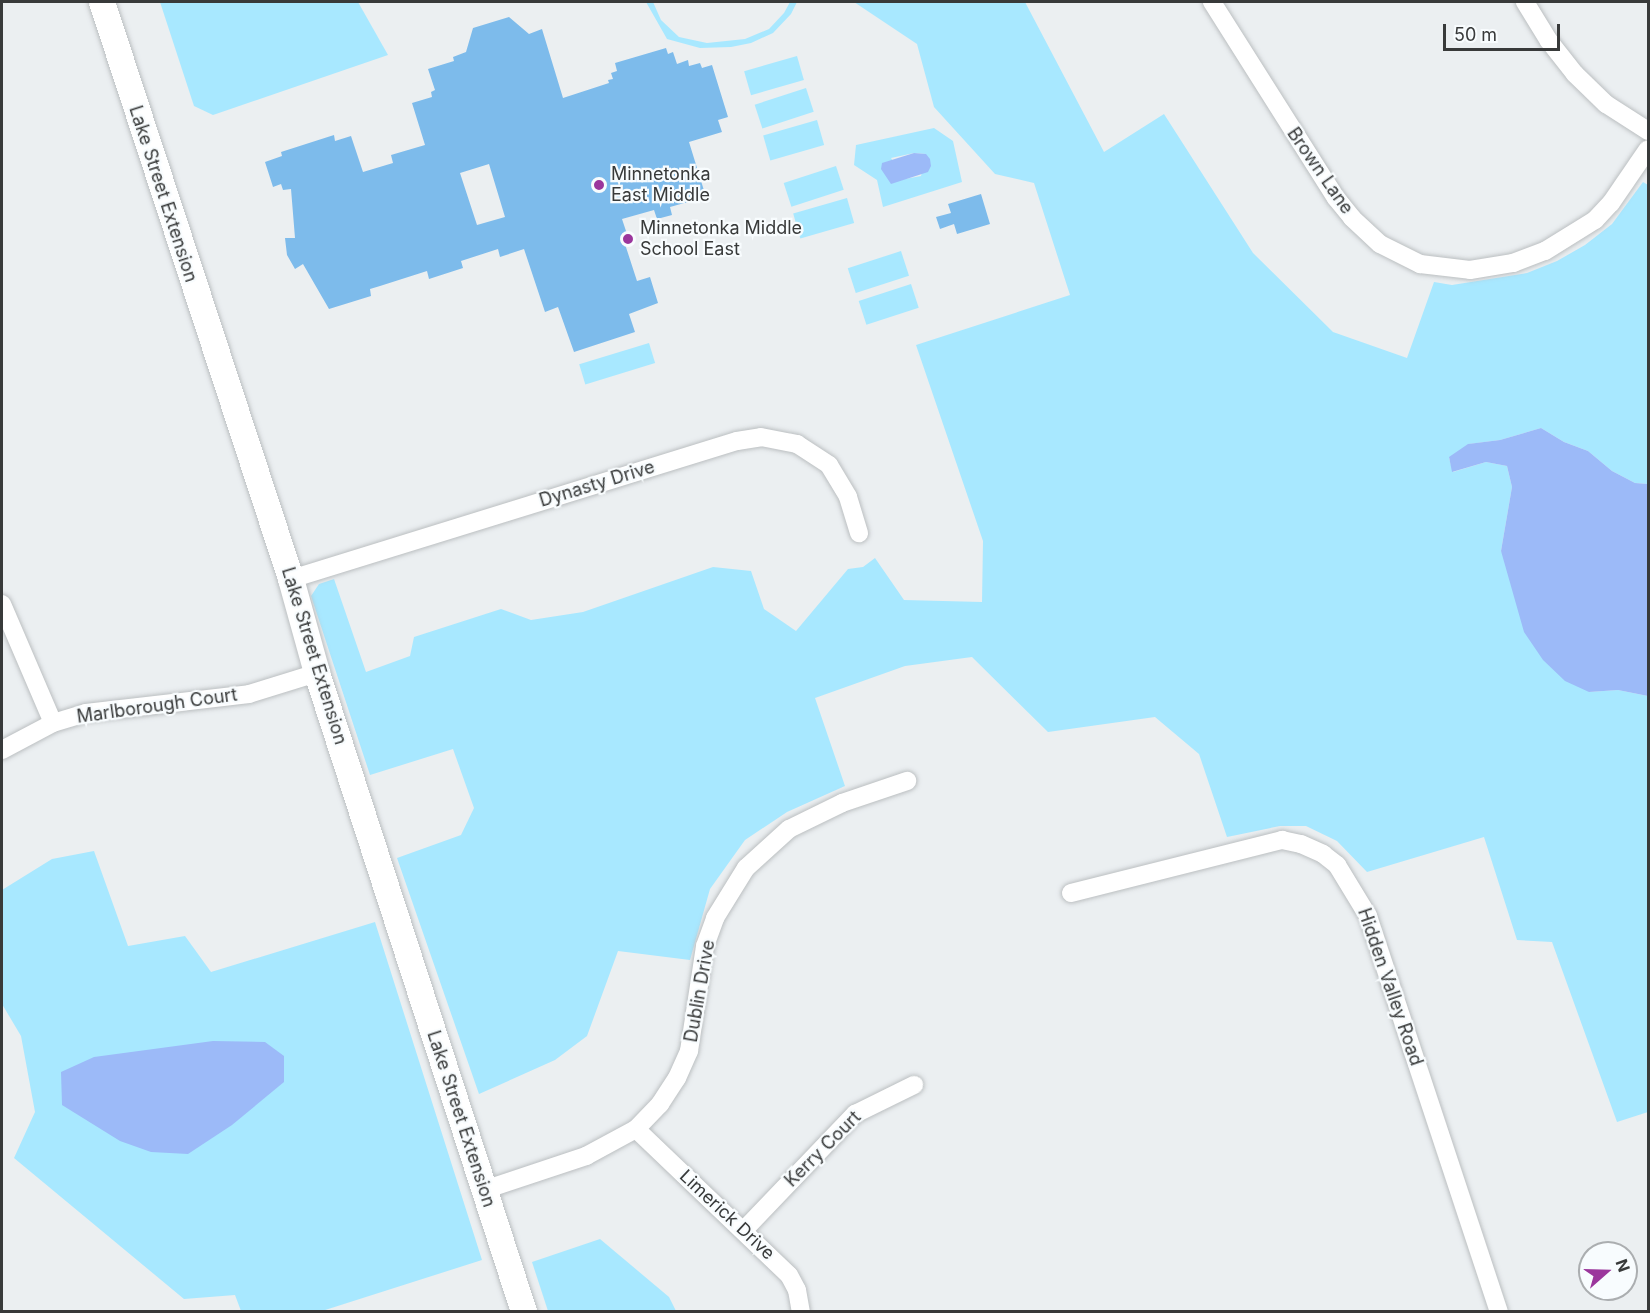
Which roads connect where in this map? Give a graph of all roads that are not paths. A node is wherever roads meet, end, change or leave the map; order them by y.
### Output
1 (102, 2) edge
2 (1212, 2) edge
3 (1525, 2) edge
4 (1648, 131) edge
5 (1648, 149) edge
6 (860, 533) dead end
7 (291, 579) junction
8 (2, 604) edge
9 (317, 673) junction
10 (53, 723) junction
11 (2, 750) edge
12 (907, 781) dead end
13 (1071, 893) dead end
14 (914, 1085) dead end
15 (636, 1129) junction
16 (484, 1190) junction
17 (744, 1230) junction
18 (524, 1311) edge
19 (801, 1311) edge
20 (1499, 1311) edge

1 - 7 street, Lake Street Extension
2 - 5 street, Brown Lane
3 - 4 street
6 - 7 street, Dynasty Drive
7 - 9 street, Lake Street Extension
8 - 10 street
9 - 10 street, Marlborough Court
9 - 16 street, Lake Street Extension
10 - 11 street, Marlborough Court
12 - 15 street, Dublin Drive
13 - 20 street, Hidden Valley Road
14 - 17 street, Kerry Court
15 - 16 street, Dublin Drive
15 - 17 street, Limerick Drive
16 - 18 street, Lake Street Extension
17 - 19 street, Limerick Drive

